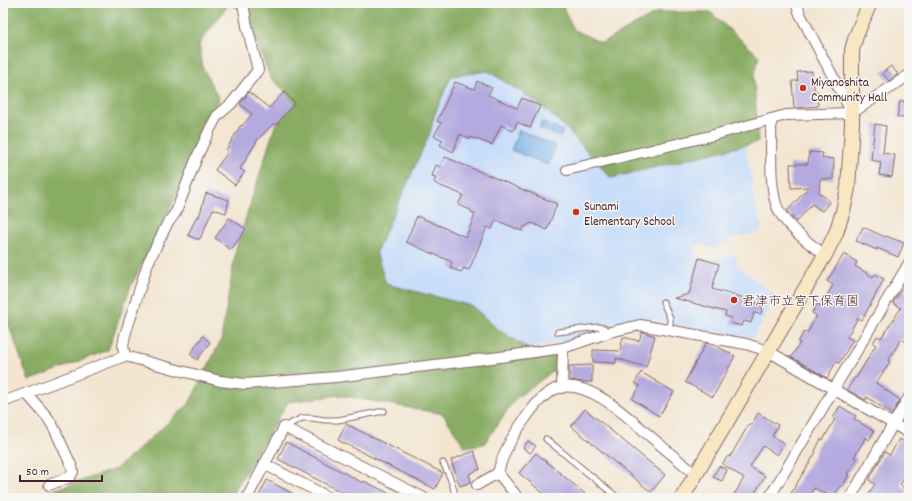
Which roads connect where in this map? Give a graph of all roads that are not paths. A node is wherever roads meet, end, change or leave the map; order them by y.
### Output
1 (243, 3) edge
2 (796, 3) edge
3 (870, 3) edge
4 (907, 80) edge
5 (852, 113) junction
6 (771, 119) junction
7 (567, 170) dead end
8 (825, 255) junction
9 (909, 263) edge
10 (663, 302) dead end
11 (670, 330) junction
12 (558, 332) dead end
13 (609, 333) junction
14 (563, 348) junction
15 (768, 351) junction
16 (125, 356) junction
17 (562, 388) junction
18 (833, 389) junction
19 (26, 394) junction
20 (909, 397) edge
21 (3, 402) edge
22 (384, 411) dead end
23 (894, 424) junction
24 (284, 427) junction
25 (909, 433) edge
26 (546, 439) dead end
27 (443, 463) dead end
28 (264, 464) junction
29 (498, 473) junction
30 (696, 475) junction
31 (48, 485) dead end
32 (476, 486) dead end
33 (247, 498) edge
34 (330, 498) edge
35 (424, 498) edge
36 (455, 498) edge
37 (518, 498) edge
38 (618, 498) edge
39 (682, 498) edge
40 (769, 498) edge
41 (850, 498) edge

1 - 16 street
2 - 5 street
3 - 5 street
4 - 5 street
5 - 6 street
5 - 8 street
6 - 7 street
6 - 8 street
8 - 15 street
9 - 18 street
10 - 11 lane
11 - 13 street
11 - 15 street
12 - 13 lane
13 - 14 street
14 - 16 street
14 - 17 street
15 - 18 street
15 - 30 street
16 - 19 street
17 - 29 street
17 - 30 street
18 - 23 street
18 - 40 street
19 - 21 street
19 - 31 street
20 - 23 street
22 - 24 lane
23 - 25 street
23 - 41 street
24 - 28 street
24 - 35 street
26 - 38 lane
27 - 36 lane
28 - 33 street
28 - 34 street
29 - 32 street
29 - 37 street
30 - 39 street

